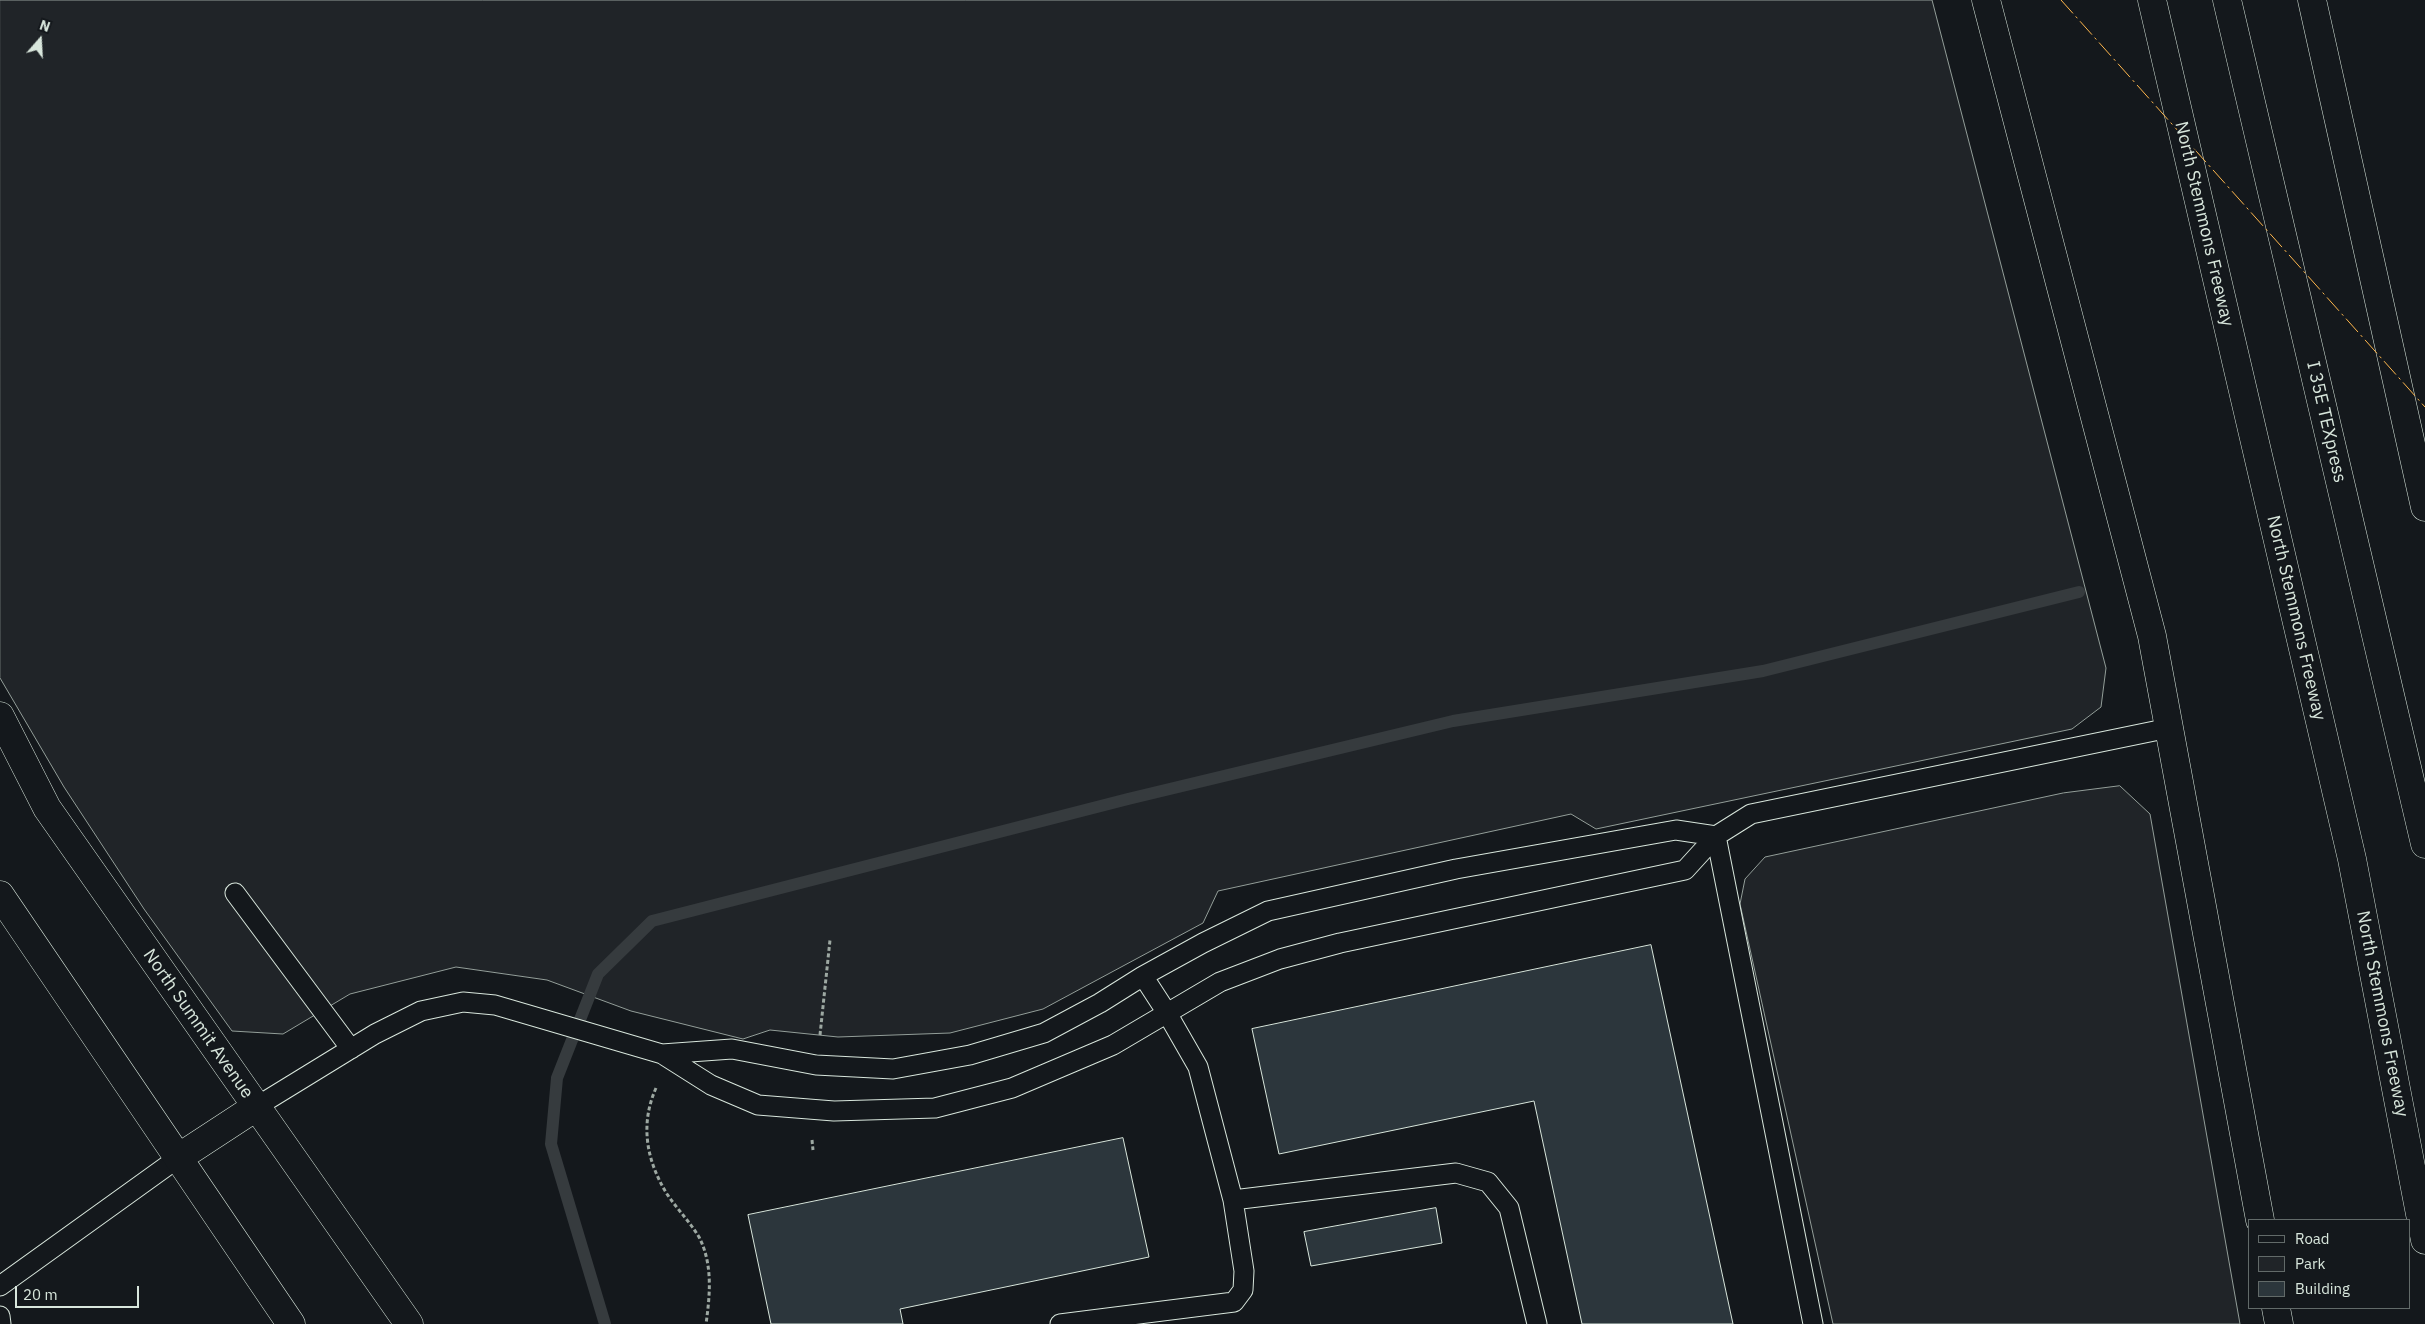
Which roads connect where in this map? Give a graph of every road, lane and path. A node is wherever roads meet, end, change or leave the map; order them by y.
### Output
1 (1986, 0) edge
2 (2152, 0) edge
3 (2227, 0) edge
4 (2312, 0) edge
5 (2425, 507) edge
6 (0, 716) edge
7 (2169, 728) junction
8 (1716, 836) junction
9 (2425, 844) edge
10 (234, 892) dead end
11 (0, 895) edge
12 (1143, 976) junction
13 (1167, 1012) junction
14 (351, 1049) junction
15 (662, 1054) junction
16 (657, 1086) dead end
17 (256, 1107) junction
18 (178, 1158) junction
19 (1233, 1200) junction
20 (2260, 1219) edge
21 (2425, 1240) edge
22 (0, 1286) edge
23 (2276, 1309) edge
24 (0, 1316) edge
25 (1107, 1321) edge
26 (2, 1324) edge
27 (291, 1324) edge
28 (409, 1324) edge
29 (706, 1324) edge
30 (1060, 1324) edge
31 (1537, 1324) edge
32 (1813, 1324) edge
33 (2279, 1324) edge

1 - 7 main road
2 - 21 main road, North Stemmons Freeway
3 - 9 main road, I 35E TEXpress
4 - 5 main road
6 - 17 main road, North Summit Avenue
7 - 8 lane
7 - 20 main road
8 - 12 lane
8 - 13 lane
8 - 32 lane
10 - 14 lane
11 - 18 main road
12 - 13 lane
12 - 15 lane
13 - 15 lane
13 - 19 lane
14 - 15 lane
14 - 17 lane
16 - 29 path
17 - 18 main road
17 - 28 main road, North Summit Avenue
18 - 22 lane
18 - 27 main road
19 - 25 lane
19 - 31 lane
23 - 33 main road
24 - 26 lane
25 - 30 lane

